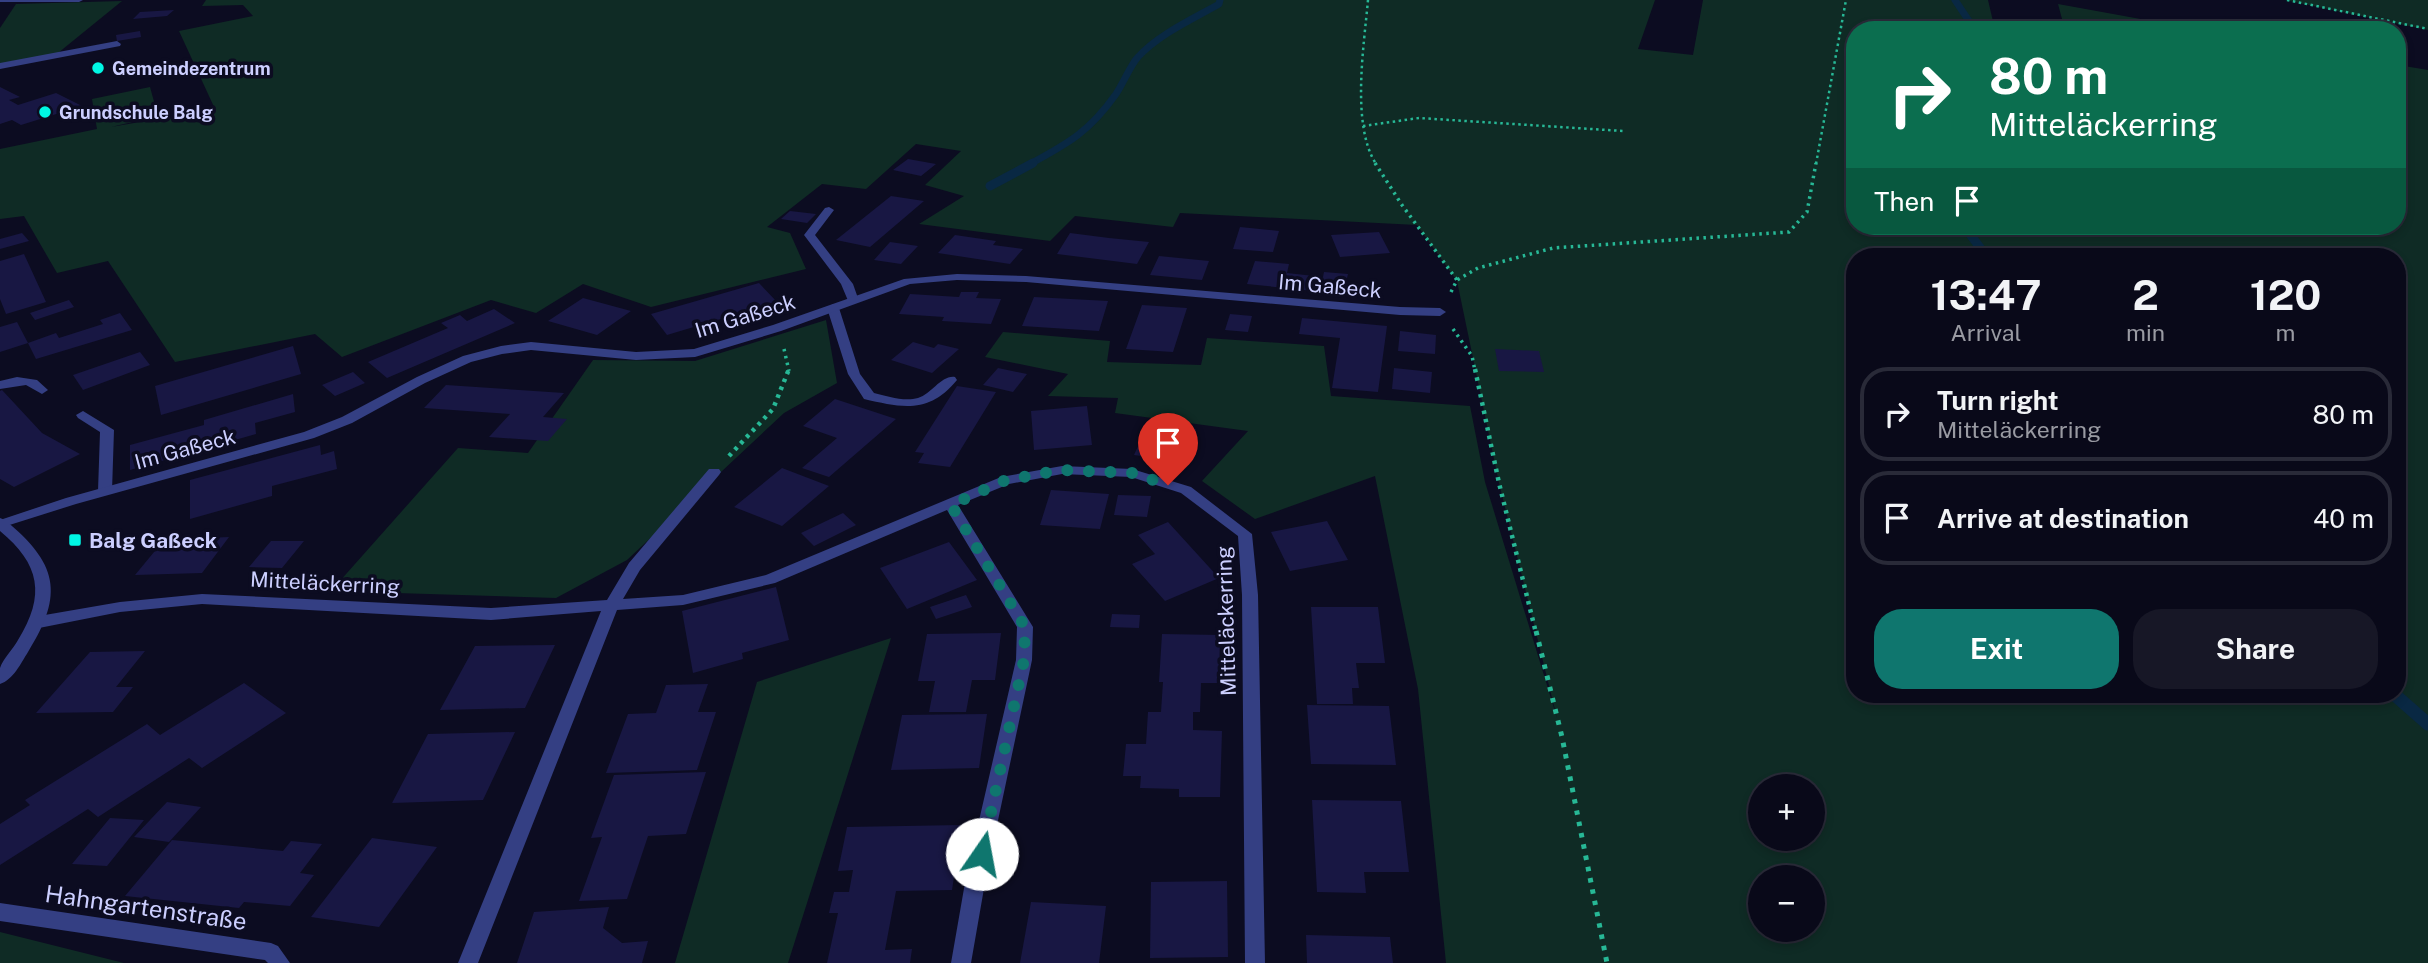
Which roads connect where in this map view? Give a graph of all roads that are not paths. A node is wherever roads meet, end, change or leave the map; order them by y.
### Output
1 (79, 0) edge
2 (0, 1) edge
3 (117, 44) dead end
4 (0, 66) edge
5 (829, 210) dead end
6 (853, 301) junction
7 (833, 308) junction
8 (1440, 312) road end
9 (951, 380) dead end
10 (0, 385) edge
11 (42, 390) dead end
12 (83, 415) dead end
13 (714, 472) road end
14 (105, 491) junction
15 (951, 505) junction
16 (1, 524) edge
17 (610, 607) junction
18 (39, 622) junction
19 (0, 678) edge
20 (0, 912) edge
21 (280, 963) edge
22 (468, 963) edge
23 (961, 963) edge
24 (1255, 963) edge

1 - 2 street
3 - 4 street
5 - 6 street
6 - 7 street, Im Gaßeck
6 - 8 street, Im Gaßeck
7 - 9 street
7 - 14 street, Im Gaßeck
10 - 11 street
12 - 14 street
13 - 17 street
14 - 16 street, Im Gaßeck
15 - 17 street, Mitteläckerring
15 - 23 street
15 - 24 street, Mitteläckerring
16 - 18 street
17 - 18 street, Mitteläckerring
17 - 22 street
18 - 19 street
20 - 21 street, Hahngartenstraße

